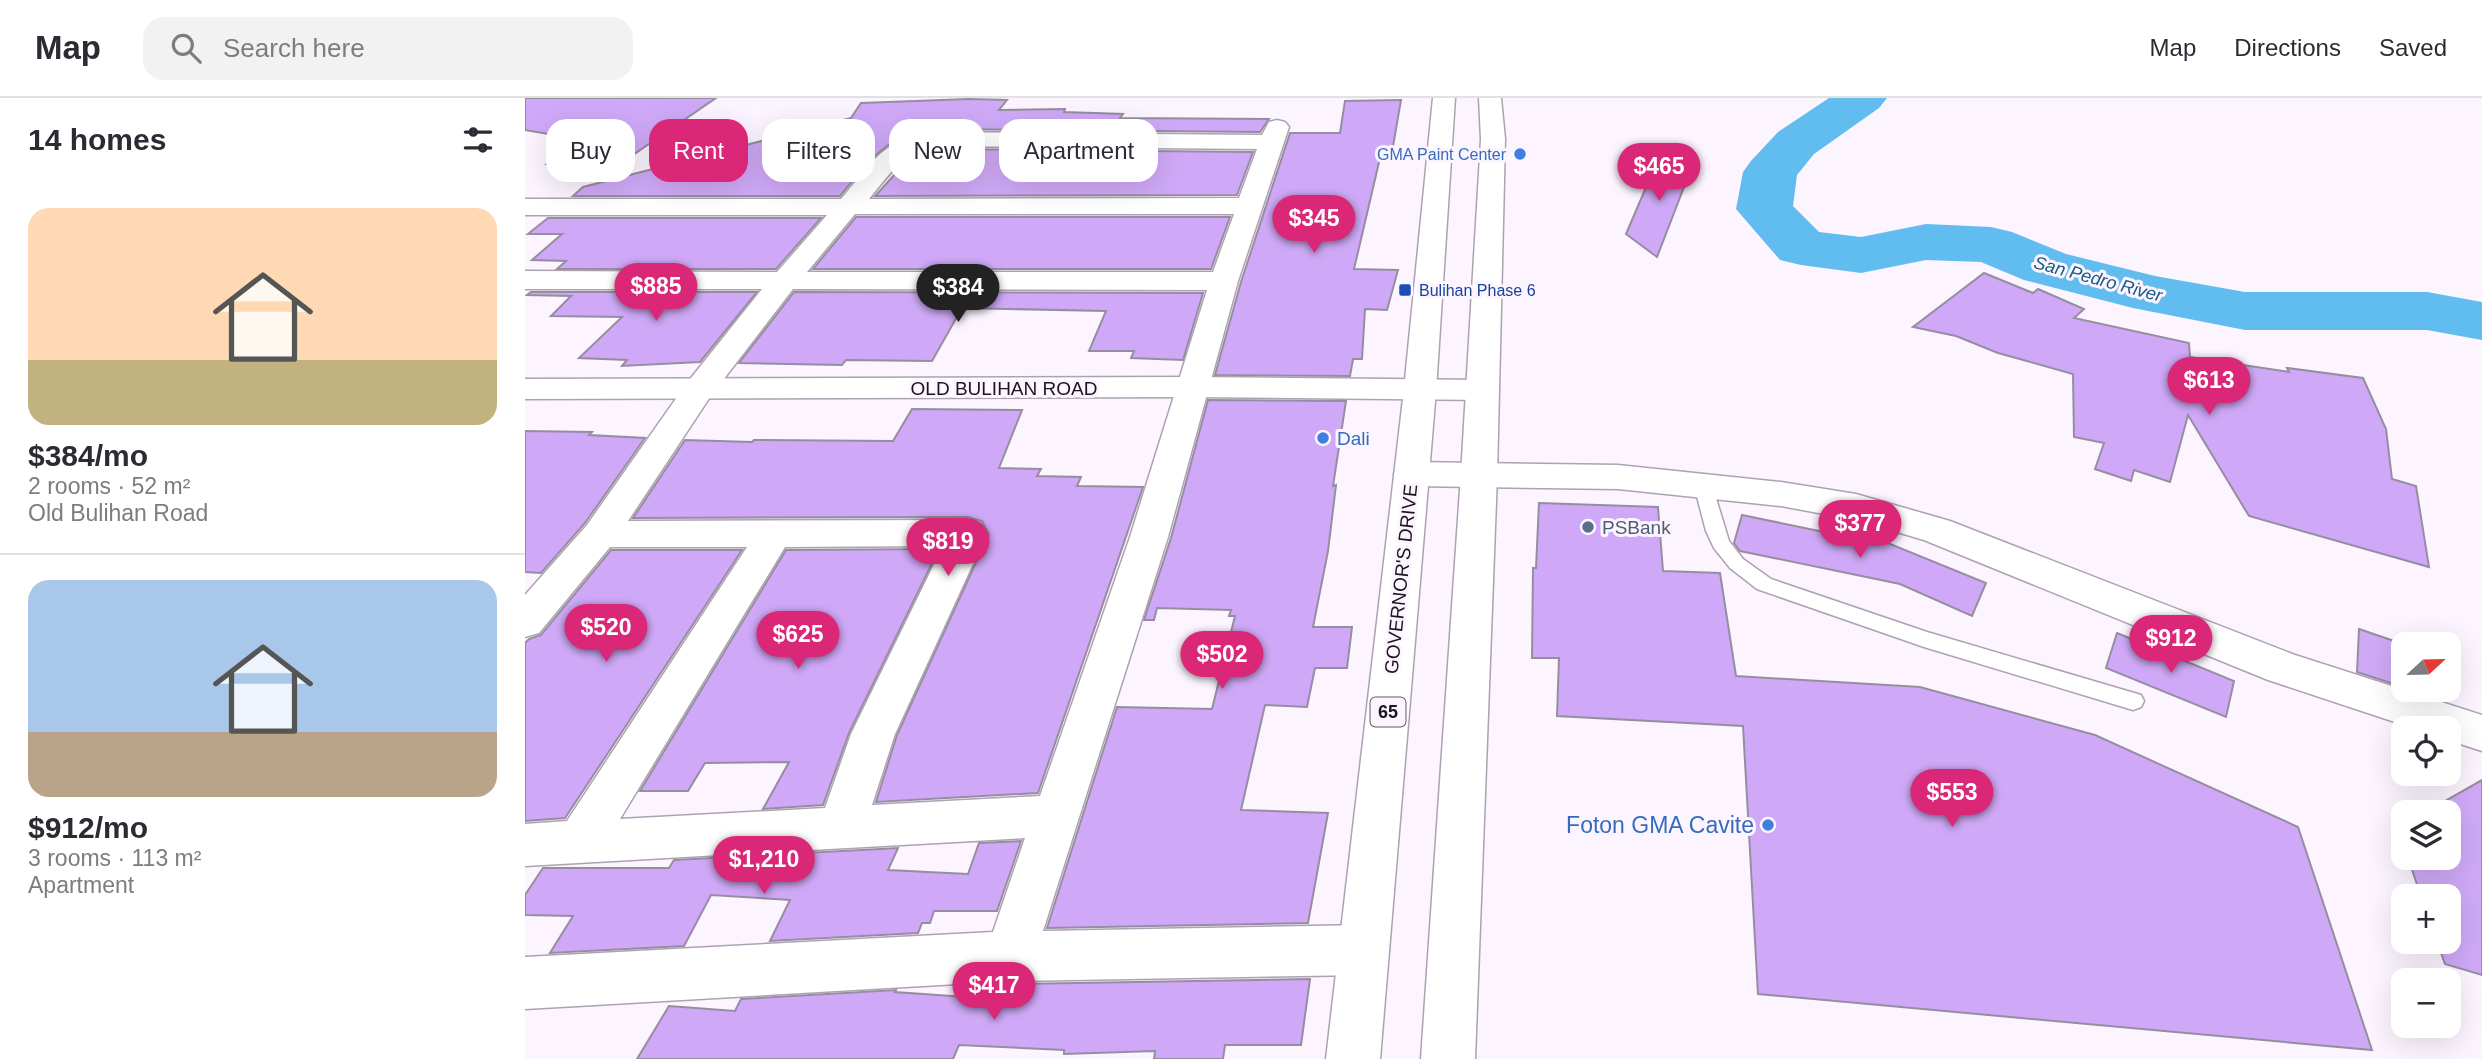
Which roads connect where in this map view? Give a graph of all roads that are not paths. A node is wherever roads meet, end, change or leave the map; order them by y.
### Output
1 (1444, 98) edge
2 (1490, 98) edge
3 (847, 206) junction
4 (1252, 206) junction
5 (525, 207) edge
6 (525, 279) edge
7 (784, 281) junction
8 (1224, 281) junction
9 (1192, 387) junction
10 (525, 389) edge
11 (698, 390) junction
12 (1420, 390) junction
13 (1483, 390) junction
14 (1412, 474) junction
15 (1479, 475) junction
16 (1703, 485) junction
17 (600, 534) junction
18 (775, 534) junction
19 (525, 622) edge
20 (2133, 701) dead end
21 (2482, 733) edge
22 (1056, 816) junction
23 (841, 829) junction
24 (580, 842) junction
25 (525, 845) edge
26 (1364, 950) junction
27 (1010, 956) junction
28 (525, 984) edge
29 (1353, 1059) edge
30 (1448, 1059) edge

1 - 12 main road, GOVERNOR'S DRIVE / 65
2 - 13 main road
3 - 4 main road
3 - 4 main road
3 - 5 main road
3 - 7 main road
4 - 8 main road
6 - 7 main road
7 - 8 main road
7 - 11 main road
8 - 9 main road
9 - 11 main road, OLD BULIHAN ROAD
9 - 12 main road, OLD BULIHAN ROAD
9 - 22 main road
10 - 11 main road, OLD BULIHAN ROAD
11 - 17 main road
12 - 13 main road, OLD BULIHAN ROAD
12 - 14 main road, GOVERNOR'S DRIVE / 65
13 - 15 main road
14 - 15 main road
14 - 26 main road, GOVERNOR'S DRIVE / 65
15 - 16 main road
15 - 30 main road
16 - 20 lane
16 - 21 main road
17 - 18 main road
17 - 19 main road
18 - 23 main road
18 - 24 main road
22 - 23 main road
22 - 27 main road
23 - 24 main road
24 - 25 main road
26 - 27 main road
26 - 29 main road, GOVERNOR'S DRIVE / 65
27 - 28 main road

